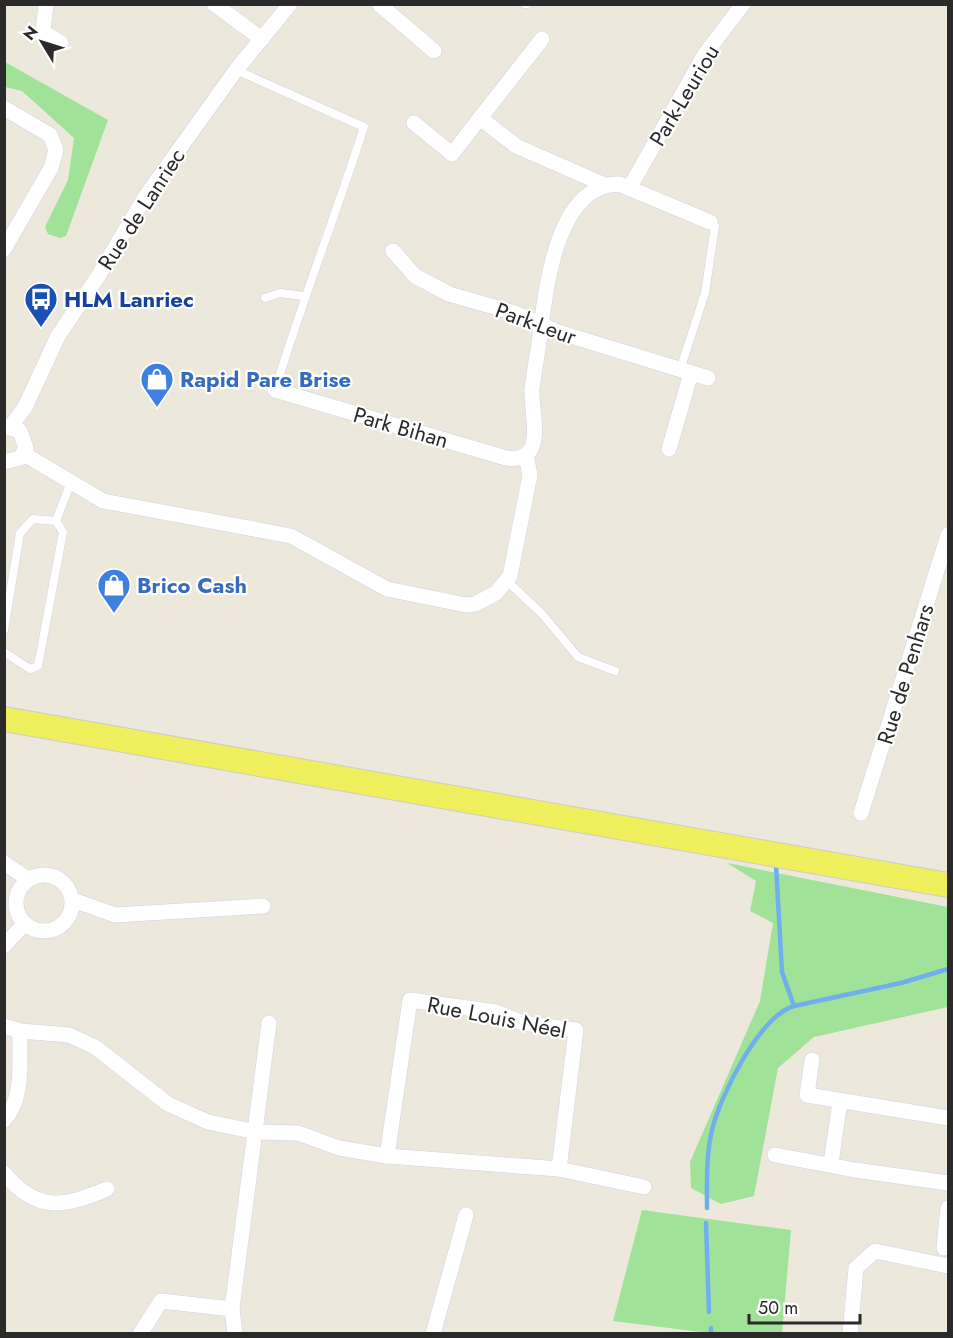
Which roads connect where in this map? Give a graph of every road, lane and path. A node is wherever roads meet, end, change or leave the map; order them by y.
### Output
1 (46, 4) edge
2 (214, 4) edge
3 (290, 4) edge
4 (379, 4) edge
5 (743, 4) edge
6 (262, 39) junction
7 (542, 39) dead end
8 (61, 43) dead end
9 (434, 51) dead end
10 (236, 70) junction
11 (4, 108) edge
12 (480, 118) junction
13 (414, 123) dead end
14 (605, 185) junction
15 (630, 188) junction
16 (710, 222) joint
17 (4, 249) edge
18 (393, 251) dead end
19 (304, 296) junction
20 (265, 297) dead end
21 (541, 325) junction
22 (686, 372) junction
23 (708, 378) dead end
24 (275, 390) joint
25 (8, 426) edge
26 (669, 448) dead end
27 (24, 454) junction
28 (526, 455) junction
29 (4, 462) edge
30 (70, 482) junction
31 (56, 521) junction
32 (948, 535) edge
33 (507, 581) junction
34 (4, 630) edge
35 (4, 652) edge
36 (615, 671) dead end
37 (4, 719) edge
38 (861, 813) dead end
39 (4, 863) edge
40 (28, 879) junction
41 (948, 885) edge
42 (73, 900) junction
43 (263, 906) dead end
44 (24, 924) junction
45 (4, 946) edge
46 (269, 1023) dead end
47 (4, 1026) edge
48 (20, 1031) junction
49 (812, 1060) dead end
50 (840, 1102) junction
51 (948, 1118) edge
52 (4, 1120) edge
53 (256, 1132) junction
54 (775, 1155) dead end
55 (387, 1156) junction
56 (831, 1163) junction
57 (559, 1168) junction
58 (4, 1173) edge
59 (948, 1183) edge
60 (644, 1187) dead end
61 (107, 1189) dead end
62 (948, 1209) edge
63 (466, 1215) dead end
64 (944, 1248) dead end
65 (948, 1266) edge
66 (232, 1309) junction
67 (140, 1334) edge
68 (235, 1334) edge
69 (433, 1334) edge
70 (850, 1334) edge

1 - 8 street
2 - 6 street
3 - 6 street, Rue de Lanriec
4 - 9 street
5 - 15 street, Park-Leuriou
6 - 10 street, Rue de Lanriec
7 - 12 street
10 - 19 lane
10 - 25 street, Rue de Lanriec
11 - 17 street
12 - 13 street
12 - 14 street
14 - 15 street
14 - 21 street
15 - 16 street
16 - 22 lane
18 - 21 street, Park-Leur
19 - 20 lane
19 - 24 lane
21 - 22 street, Park-Leur
21 - 28 street
22 - 23 street, Park-Leur
22 - 26 street
24 - 28 street, Park Bihan
25 - 27 street
27 - 29 street
27 - 30 street
28 - 33 street
30 - 31 lane
30 - 33 street
31 - 34 lane
31 - 35 lane
32 - 38 street, Rue de Penhars
33 - 36 lane
37 - 41 main road
39 - 40 street
40 - 42 street
40 - 44 street
42 - 43 street
42 - 44 street
44 - 45 street
46 - 53 street
47 - 48 street
48 - 52 street
48 - 53 street
49 - 50 street
50 - 51 street
50 - 56 street
53 - 55 street
53 - 66 street
54 - 56 street
55 - 57 street
55 - 57 street, Rue Louis Néel
56 - 59 street
57 - 60 street
58 - 61 street
62 - 64 street
63 - 69 street
65 - 70 street
66 - 67 street
66 - 68 street

